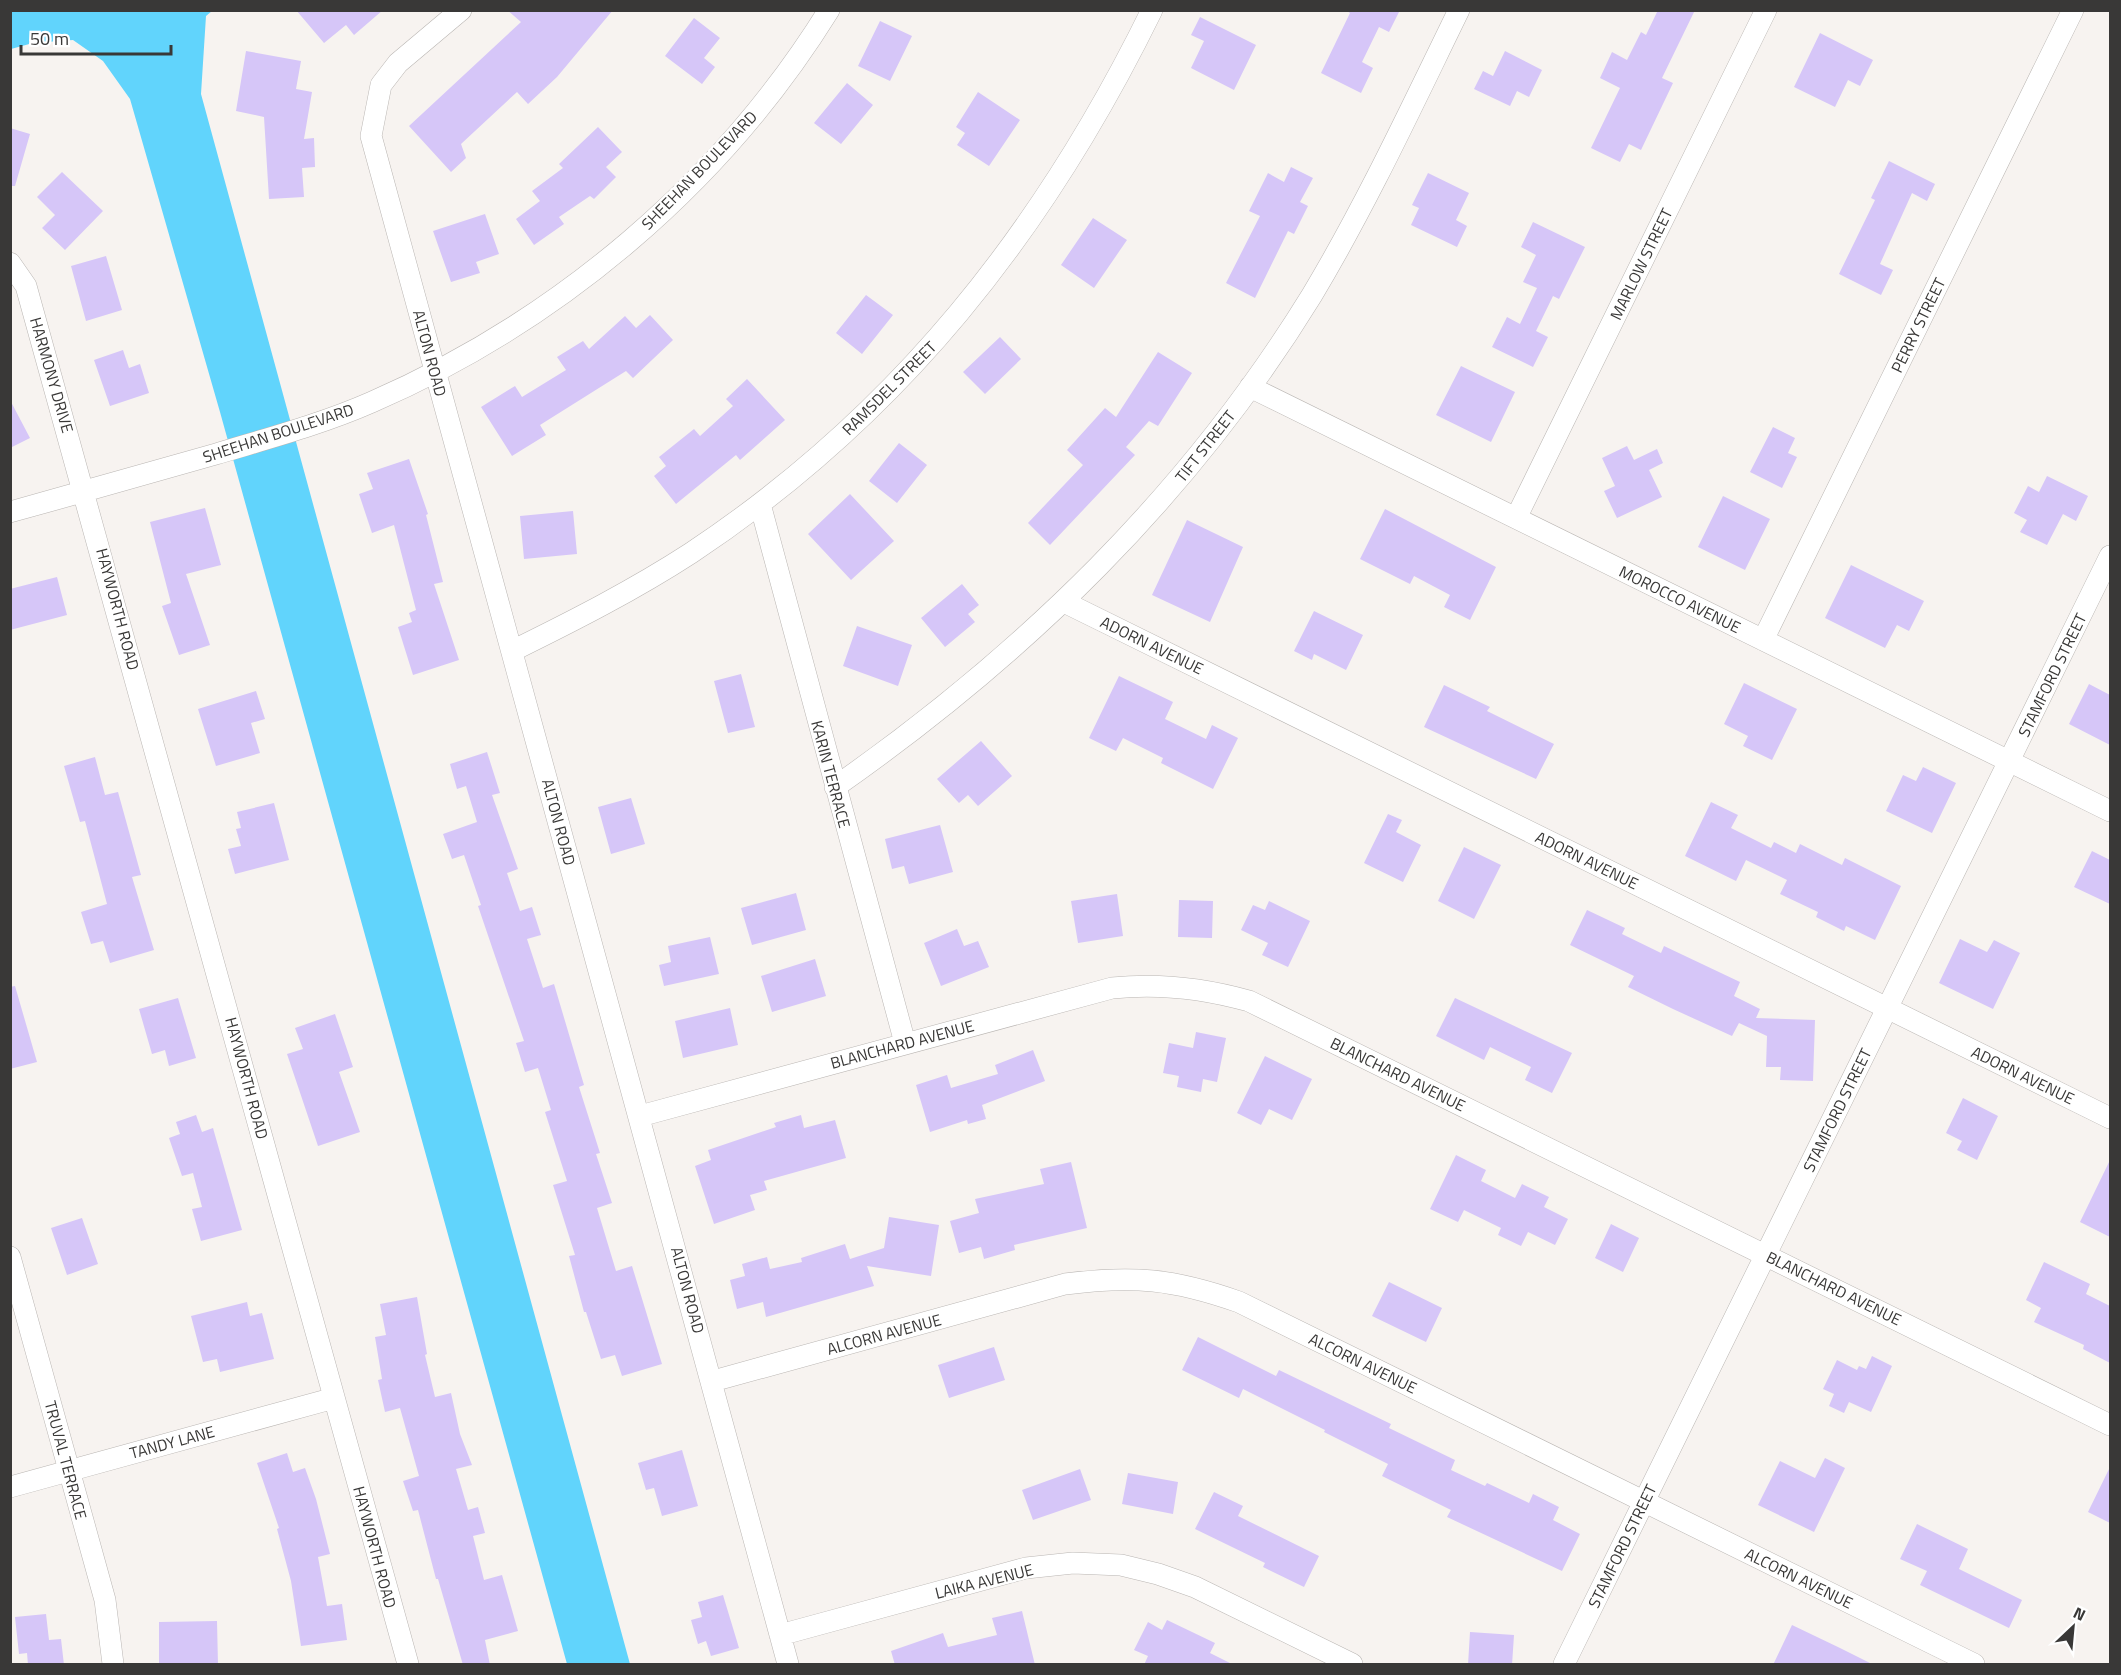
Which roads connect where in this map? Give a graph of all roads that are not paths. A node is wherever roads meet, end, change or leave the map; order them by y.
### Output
1 (462, 10) edge
2 (829, 10) edge
3 (1152, 10) edge
4 (1459, 10) edge
5 (1766, 10) edge
6 (2073, 10) edge
7 (10, 263) edge
8 (436, 372) junction
9 (1250, 387) junction
10 (85, 491) junction
11 (760, 504) junction
12 (10, 512) edge
13 (1516, 518) junction
14 (2110, 556) edge
15 (1064, 602) junction
16 (1763, 640) junction
17 (512, 651) junction
18 (2010, 761) junction
19 (835, 787) junction
20 (2110, 811) edge
21 (1888, 1008) junction
22 (905, 1043) junction
23 (640, 1116) junction
24 (2110, 1118) edge
25 (1766, 1255) junction
26 (10, 1257) edge
27 (713, 1381) junction
28 (334, 1398) junction
29 (2110, 1425) edge
30 (69, 1471) junction
31 (10, 1487) edge
32 (1644, 1502) junction
33 (780, 1635) junction
34 (112, 1665) edge
35 (408, 1665) edge
36 (788, 1665) edge
37 (1352, 1665) edge
38 (1564, 1665) edge
39 (1974, 1665) edge

1 - 8 street, ALTON ROAD
2 - 8 street, SHEEHAN BOULEVARD
3 - 11 street, RAMSDEL STREET
4 - 9 street, TIFT STREET
5 - 13 street, MARLOW STREET
6 - 16 street, PERRY STREET
7 - 10 street, HARMONY DRIVE
8 - 10 street, SHEEHAN BOULEVARD
8 - 17 street, ALTON ROAD
9 - 13 street, MOROCCO AVENUE
9 - 15 street, TIFT STREET
10 - 12 street, SHEEHAN BOULEVARD
10 - 28 street, HAYWORTH ROAD
11 - 17 street, RAMSDEL STREET
11 - 19 street, KARIN TERRACE
13 - 16 street, MOROCCO AVENUE
14 - 18 street, STAMFORD STREET
15 - 19 street, TIFT STREET
15 - 21 street, ADORN AVENUE
16 - 18 street, MOROCCO AVENUE
17 - 23 street, ALTON ROAD
18 - 20 street, MOROCCO AVENUE
18 - 21 street, STAMFORD STREET
19 - 22 street, KARIN TERRACE
21 - 24 street, ADORN AVENUE
21 - 25 street, STAMFORD STREET
22 - 23 street, BLANCHARD AVENUE
22 - 25 street, BLANCHARD AVENUE
23 - 27 street, ALTON ROAD
25 - 29 street, BLANCHARD AVENUE
25 - 32 street, STAMFORD STREET
26 - 30 street, TRUVAL TERRACE
27 - 32 street, ALCORN AVENUE
27 - 33 street, ALTON ROAD
28 - 30 street, TANDY LANE
28 - 35 street, HAYWORTH ROAD
30 - 31 street, TANDY LANE
30 - 34 street, TRUVAL TERRACE
32 - 38 street, STAMFORD STREET
32 - 39 street, ALCORN AVENUE
33 - 36 street, ALTON ROAD
33 - 37 street, LAIKA AVENUE

